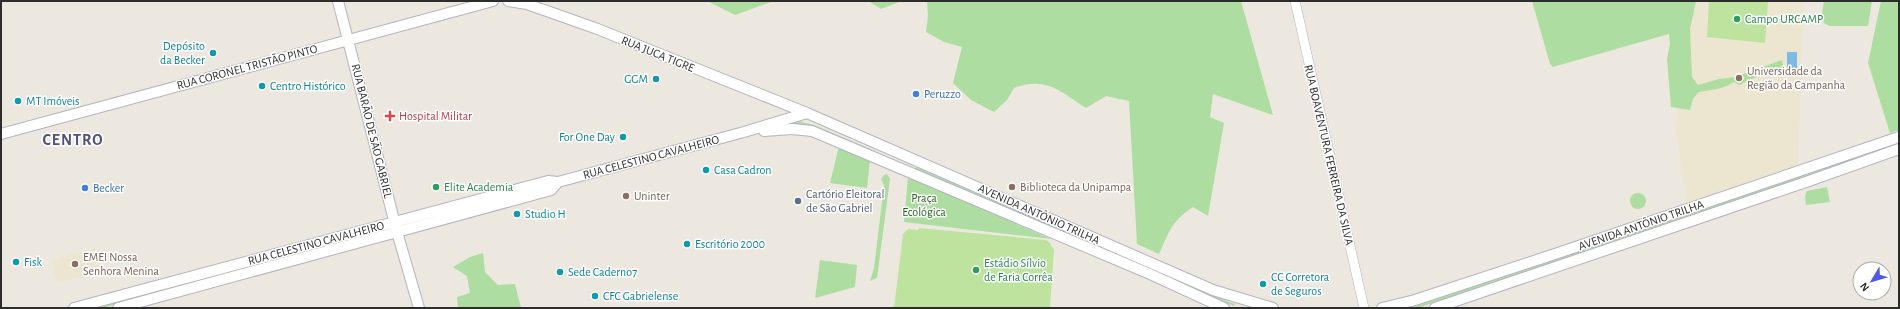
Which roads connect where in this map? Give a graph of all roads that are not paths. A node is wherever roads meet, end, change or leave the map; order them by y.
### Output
1 (338, 1) edge
2 (494, 1) edge
3 (508, 1) edge
4 (1295, 1) edge
5 (348, 40) junction
6 (807, 113) junction
7 (744, 132) junction
8 (1, 134) edge
9 (1899, 137) edge
10 (837, 142) joint
11 (1899, 148) edge
12 (396, 228) junction
13 (1241, 304) edge
14 (74, 308) edge
15 (118, 308) edge
16 (419, 308) edge
17 (1224, 308) edge
18 (1273, 308) edge
19 (1364, 308) edge
20 (1382, 308) edge
21 (1434, 308) edge

1 - 5 main road, RUA BARÃO DE SÃO GABRIEL
2 - 5 main road, RUA CORONEL TRISTÃO PINTO
3 - 6 main road, RUA JUCA TIGRE
4 - 19 street, RUA BOAVENTURA FERREIRA DA SILVA
5 - 8 main road, RUA CORONEL TRISTÃO PINTO
5 - 12 main road, RUA BARÃO DE SÃO GABRIEL
6 - 7 main road, RUA CELESTINO CAVALHEIRO
6 - 13 main road, AVENIDA ANTÔNIO TRILHA
7 - 10 main road, RUA CELESTINO CAVALHEIRO
7 - 12 main road, RUA CELESTINO CAVALHEIRO
9 - 20 main road, AVENIDA ANTÔNIO TRILHA
10 - 17 main road, AVENIDA ANTÔNIO TRILHA
11 - 21 main road, AVENIDA ANTÔNIO TRILHA
12 - 14 main road, RUA CELESTINO CAVALHEIRO
12 - 15 main road, RUA CELESTINO CAVALHEIRO
12 - 16 main road, RUA BARÃO DE SÃO GABRIEL
13 - 18 main road, AVENIDA ANTÔNIO TRILHA

